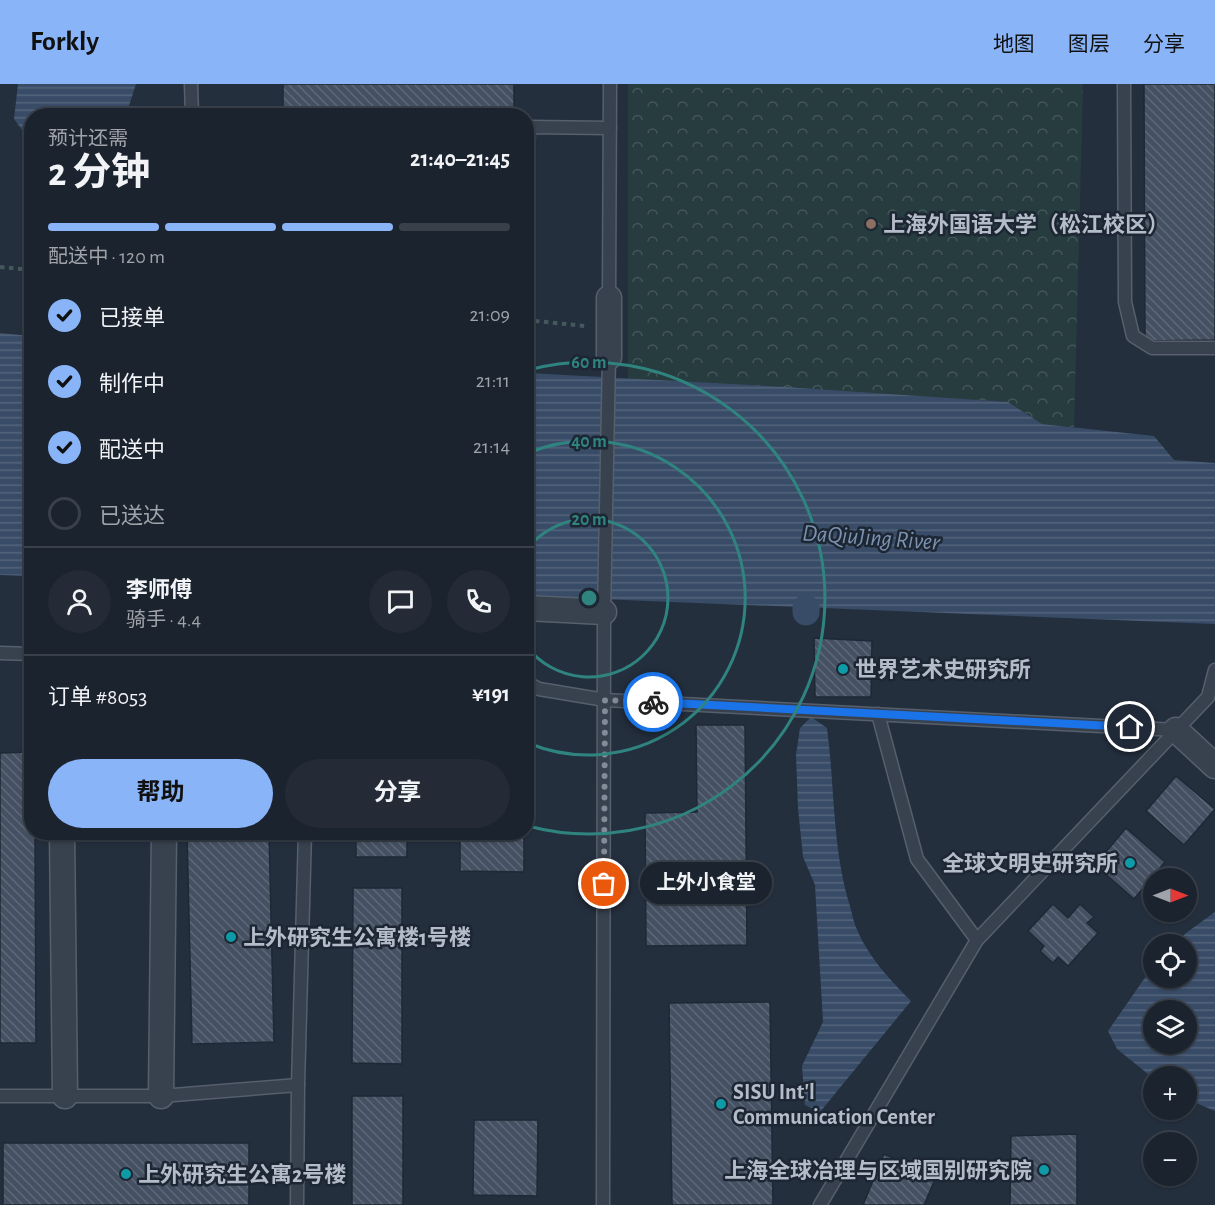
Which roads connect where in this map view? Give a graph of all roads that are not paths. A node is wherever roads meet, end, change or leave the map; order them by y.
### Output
1 (192, 84) edge
2 (610, 84) edge
3 (1124, 84) edge
4 (192, 108) edge
5 (534, 127) edge
6 (610, 128) junction
7 (609, 298) joint
8 (1215, 348) edge
9 (609, 357) joint
10 (534, 608) edge
11 (604, 612) junction
12 (0, 653) edge
13 (24, 654) edge
14 (1215, 670) edge
15 (534, 686) edge
16 (605, 700) junction
17 (878, 714) junction
18 (1176, 730) junction
19 (1215, 765) edge
20 (62, 840) edge
21 (164, 840) edge
22 (305, 840) edge
23 (977, 940) junction
24 (298, 1085) junction
25 (0, 1096) edge
26 (65, 1096) junction
27 (160, 1096) junction
28 (297, 1205) edge
29 (603, 1205) edge
30 (820, 1205) edge

1 - 4 lane
2 - 6 lane
3 - 8 lane
5 - 6 lane
6 - 7 lane
7 - 9 street
9 - 11 lane
10 - 11 street
11 - 16 lane
12 - 13 lane
14 - 18 lane
15 - 16 lane
16 - 17 lane
16 - 29 lane
17 - 18 lane
17 - 23 lane
18 - 19 street
18 - 23 lane
20 - 26 street
21 - 27 street
22 - 24 lane
23 - 30 lane
24 - 27 lane
24 - 28 lane
25 - 26 lane
26 - 27 lane

